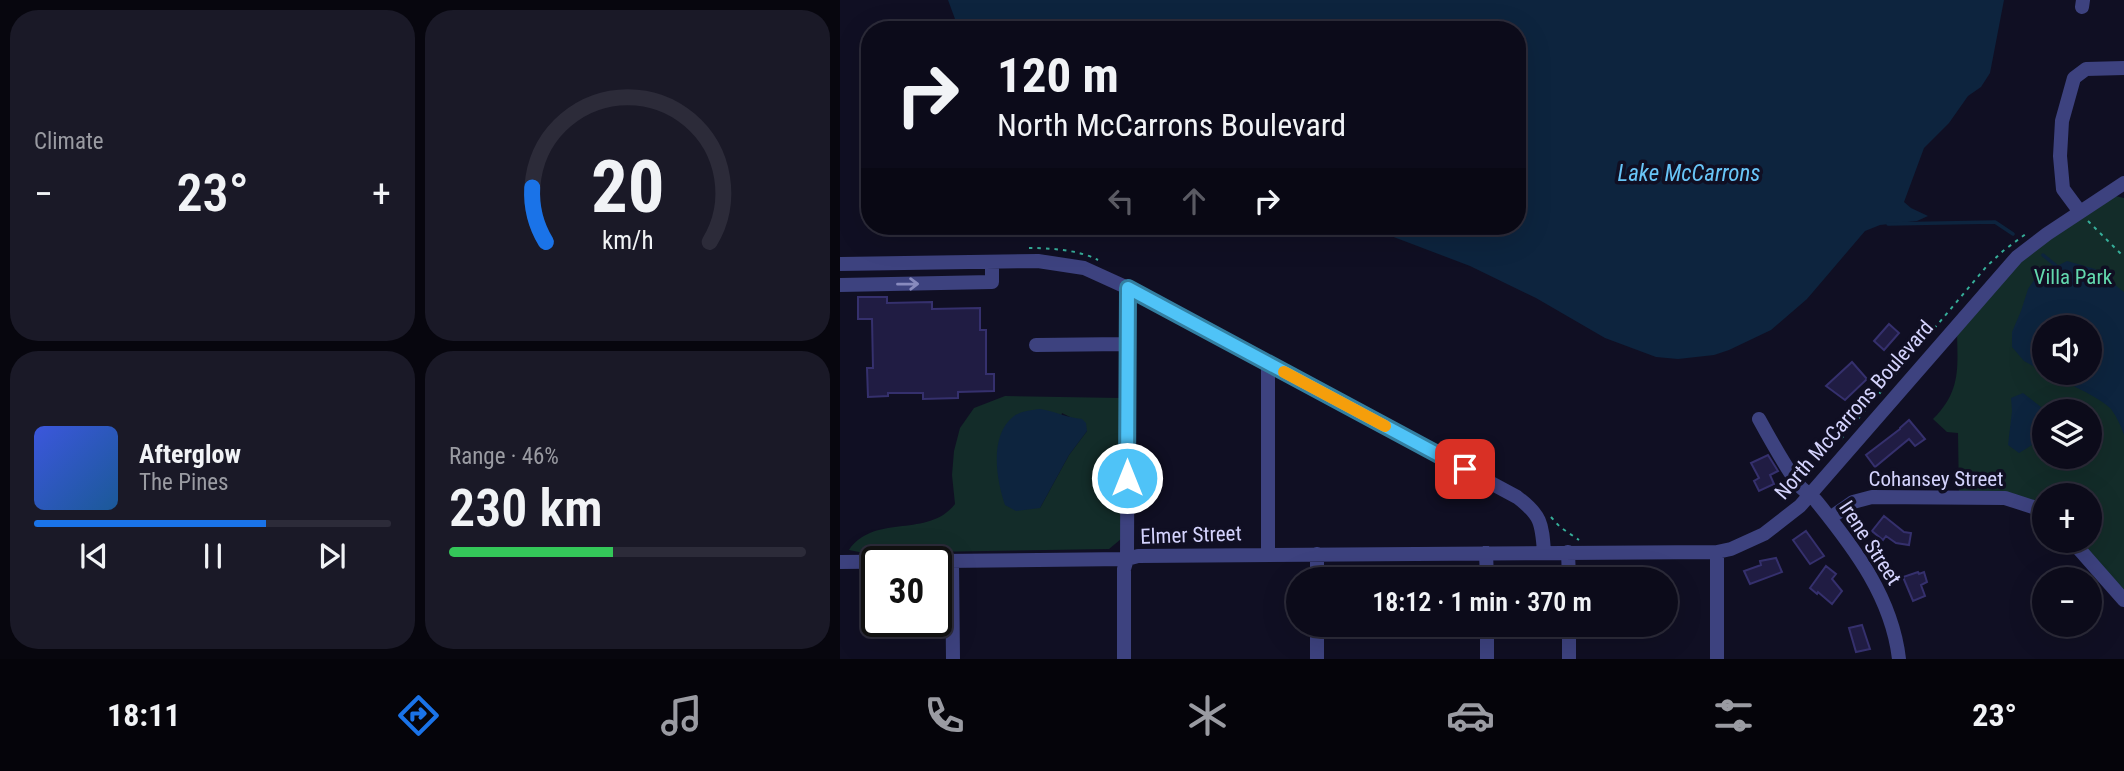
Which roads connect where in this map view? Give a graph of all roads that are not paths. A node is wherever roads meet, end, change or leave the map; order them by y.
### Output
1 (2124, 68) edge
2 (2124, 183) edge
3 (2080, 212) junction
4 (992, 262) junction
5 (840, 264) edge
6 (840, 285) edge
7 (1128, 288) junction
8 (1126, 344) junction
9 (1037, 345) dead end
10 (1268, 363) junction
11 (1759, 419) dead end
12 (1811, 494) junction
13 (2032, 507) edge
14 (1830, 518) junction
15 (1544, 552) junction
16 (1569, 552) junction
17 (1717, 552) junction
18 (1486, 553) junction
19 (2083, 553) edge
20 (1268, 554) junction
21 (1317, 554) junction
22 (1127, 559) junction
23 (952, 561) joint
24 (840, 562) edge
25 (861, 562) edge
26 (1317, 567) edge
27 (1487, 567) edge
28 (1569, 567) edge
29 (2124, 600) edge
30 (1317, 637) edge
31 (1487, 637) edge
32 (1569, 637) edge
33 (953, 659) edge
34 (1124, 659) edge
35 (1317, 659) edge
36 (1487, 659) edge
37 (1569, 659) edge
38 (1717, 659) edge
39 (1899, 659) edge

1 - 3 street
2 - 3 street, North McCarrons Boulevard
3 - 12 street, North McCarrons Boulevard
4 - 5 street
6 -> 4 street
4 - 7 street
7 - 8 street
7 - 10 street
8 - 9 street
8 - 22 street
10 - 15 street
10 - 20 street
11 - 12 street, Irene Street
12 - 14 street, Irene Street
12 - 17 street, North McCarrons Boulevard
13 - 14 street, Cohansey Street
14 - 39 street, Irene Street
15 - 16 street, North McCarrons Boulevard
15 - 18 street, Elmer Street
16 - 17 street, North McCarrons Boulevard
16 - 28 street
17 - 38 street
18 - 21 street, Elmer Street
18 - 27 street
19 - 29 street
20 - 21 street, Elmer Street
20 - 22 street, Elmer Street
21 - 26 street
22 - 23 street, Elmer Street
22 - 34 street
23 - 33 street
24 - 25 street, Elmer Street
30 - 35 street
31 - 36 street
32 - 37 street

